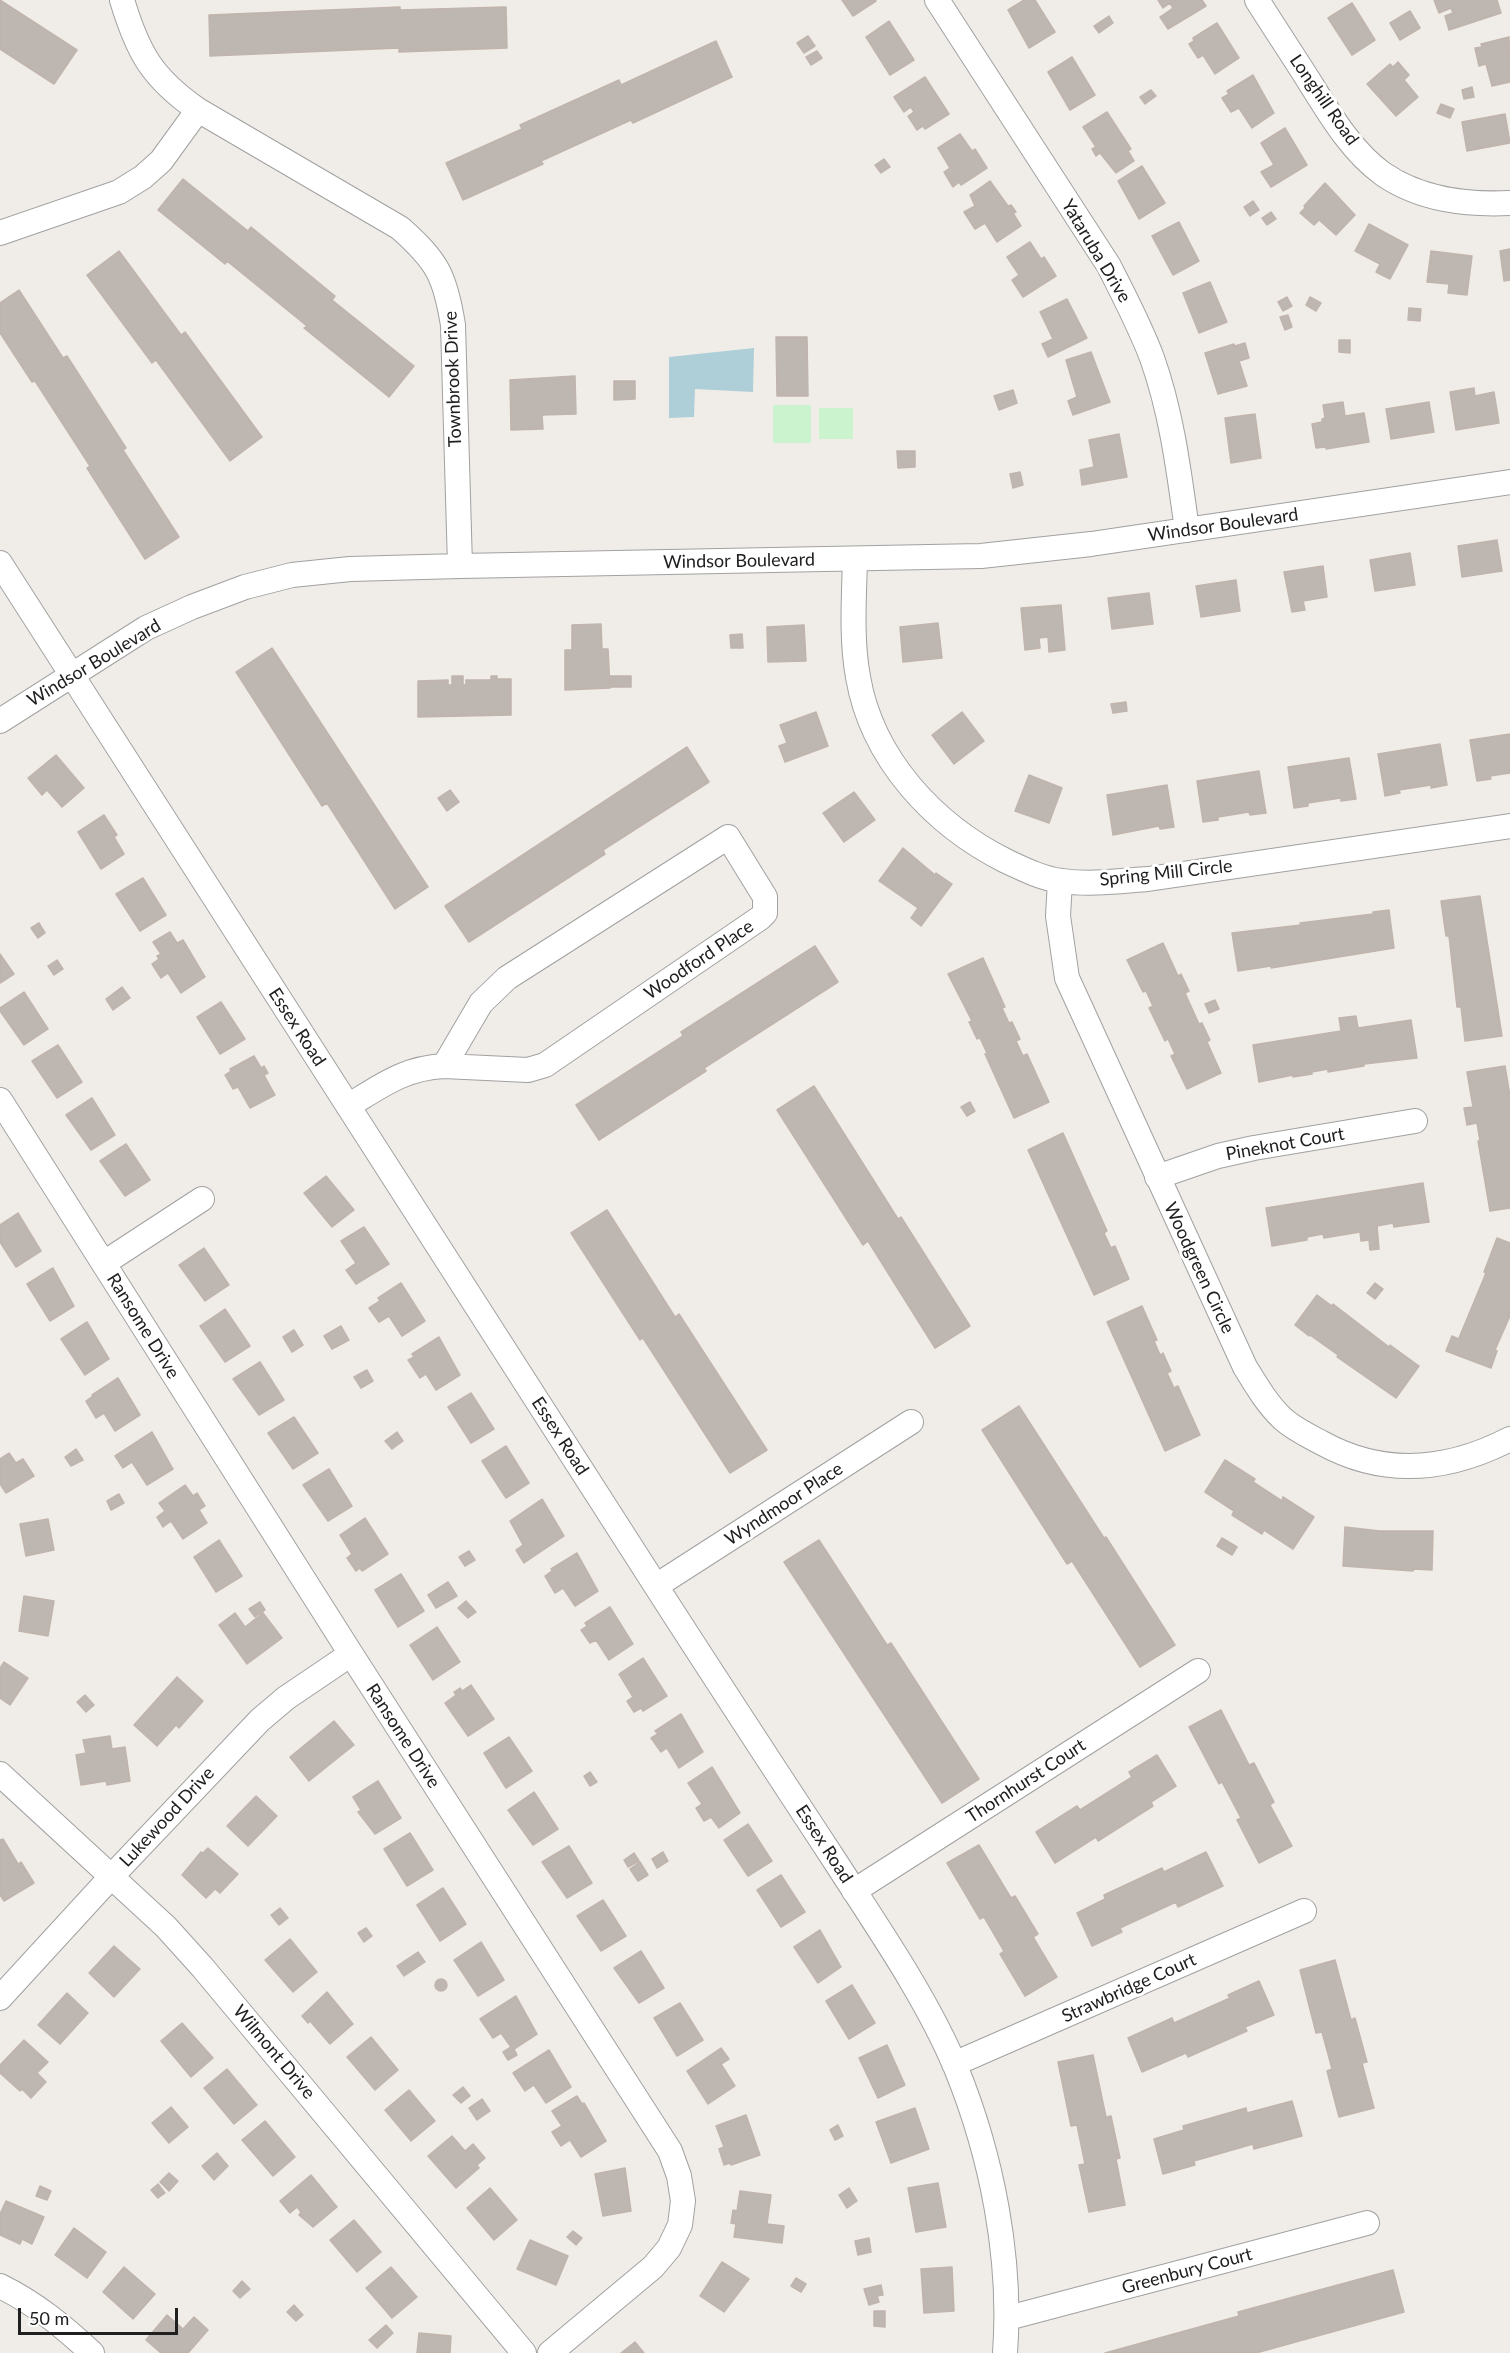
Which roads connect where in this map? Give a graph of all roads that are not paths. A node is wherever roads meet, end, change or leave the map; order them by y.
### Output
1 (122, 0) edge
2 (937, 0) edge
3 (1257, 0) edge
4 (198, 110) junction
5 (1510, 202) edge
6 (0, 233) edge
7 (1510, 482) edge
8 (1187, 530) junction
9 (855, 559) junction
10 (0, 563) edge
11 (460, 566) junction
12 (72, 675) junction
13 (0, 722) edge
14 (1510, 826) edge
15 (1060, 881) junction
16 (444, 1066) junction
17 (0, 1100) edge
18 (348, 1106) junction
19 (1415, 1121) dead end
20 (1156, 1177) junction
21 (202, 1199) dead end
22 (104, 1263) junction
23 (911, 1422) dead end
24 (1510, 1439) edge
25 (656, 1586) junction
26 (351, 1654) junction
27 (1198, 1671) dead end
28 (0, 1774) edge
29 (111, 1877) junction
30 (854, 1891) junction
31 (1304, 1911) dead end
32 (0, 1998) edge
33 (954, 2064) junction
34 (1367, 2223) dead end
35 (0, 2286) edge
36 (1008, 2319) junction
37 (92, 2353) edge
38 (524, 2353) edge
39 (550, 2353) edge
40 (1005, 2353) edge

1 - 4 street, Townbrook Drive
2 - 8 street, Yataruba Drive
3 - 5 street, Longhill Road
4 - 6 street
4 - 11 street, Townbrook Drive
7 - 8 street, Windsor Boulevard
8 - 9 street, Windsor Boulevard
9 - 11 street, Windsor Boulevard
9 - 15 street, Spring Mill Circle
10 - 12 street, Essex Road
11 - 12 street, Windsor Boulevard
12 - 13 street, Windsor Boulevard
12 - 18 street, Essex Road
14 - 15 street, Spring Mill Circle
15 - 20 street, Woodgreen Circle
16 - 16 street, Woodford Place
16 - 18 street, Woodford Place
17 - 22 street, Ransome Drive
18 - 25 street, Essex Road
19 - 20 street, Pineknot Court
20 - 24 street, Woodgreen Circle
21 - 22 street
22 - 26 street, Ransome Drive
23 - 25 street, Wyndmoor Place
25 - 30 street, Essex Road
26 - 29 street, Lukewood Drive
26 - 39 street, Ransome Drive
27 - 30 street, Thornhurst Court
28 - 29 street, Wilmont Drive
29 - 32 street, Lukewood Drive
29 - 38 street, Wilmont Drive
30 - 33 street, Essex Road
31 - 33 street, Strawbridge Court
33 - 36 street, Essex Road
34 - 36 street, Greenbury Court
35 - 37 street
36 - 40 street, Essex Road

